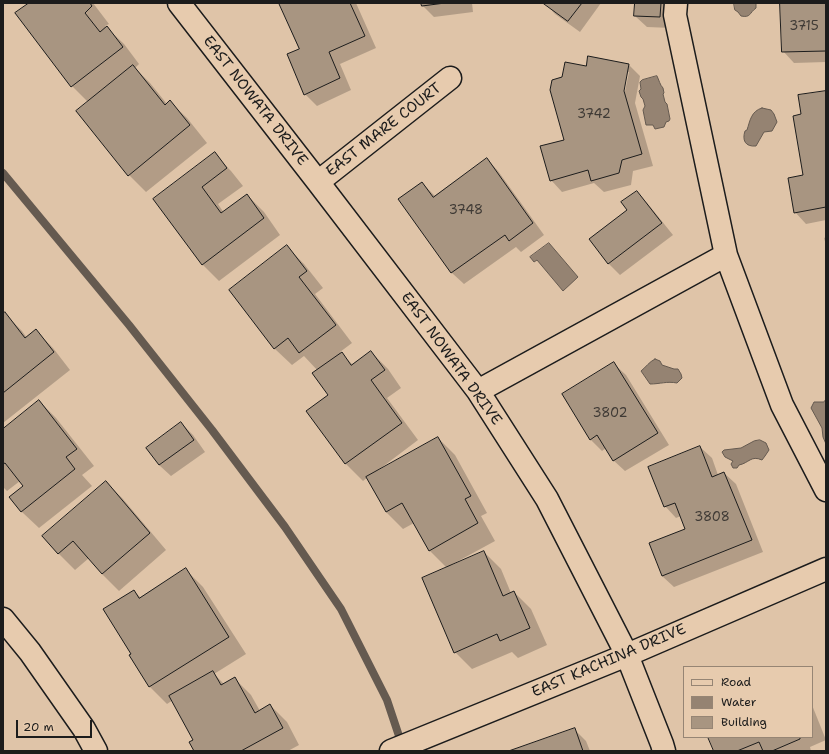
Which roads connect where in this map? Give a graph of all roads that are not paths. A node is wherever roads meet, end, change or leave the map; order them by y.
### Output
1 (178, 3) edge
2 (676, 3) edge
3 (450, 78) dead end
4 (318, 182) junction
5 (726, 255) junction
6 (478, 391) junction
7 (826, 490) edge
8 (826, 569) edge
9 (3, 619) edge
10 (627, 655) junction
11 (405, 748) edge
12 (96, 751) edge
13 (664, 751) edge

1 - 4 street, EAST NOWATA DRIVE
2 - 5 street
3 - 4 street, EAST MARE COURT
4 - 6 street, EAST NOWATA DRIVE
5 - 6 street
5 - 7 street
6 - 10 street, EAST NOWATA DRIVE
8 - 10 street, EAST KACHINA DRIVE
9 - 12 street
10 - 11 street, EAST KACHINA DRIVE
10 - 13 street, EAST NOWATA DRIVE

